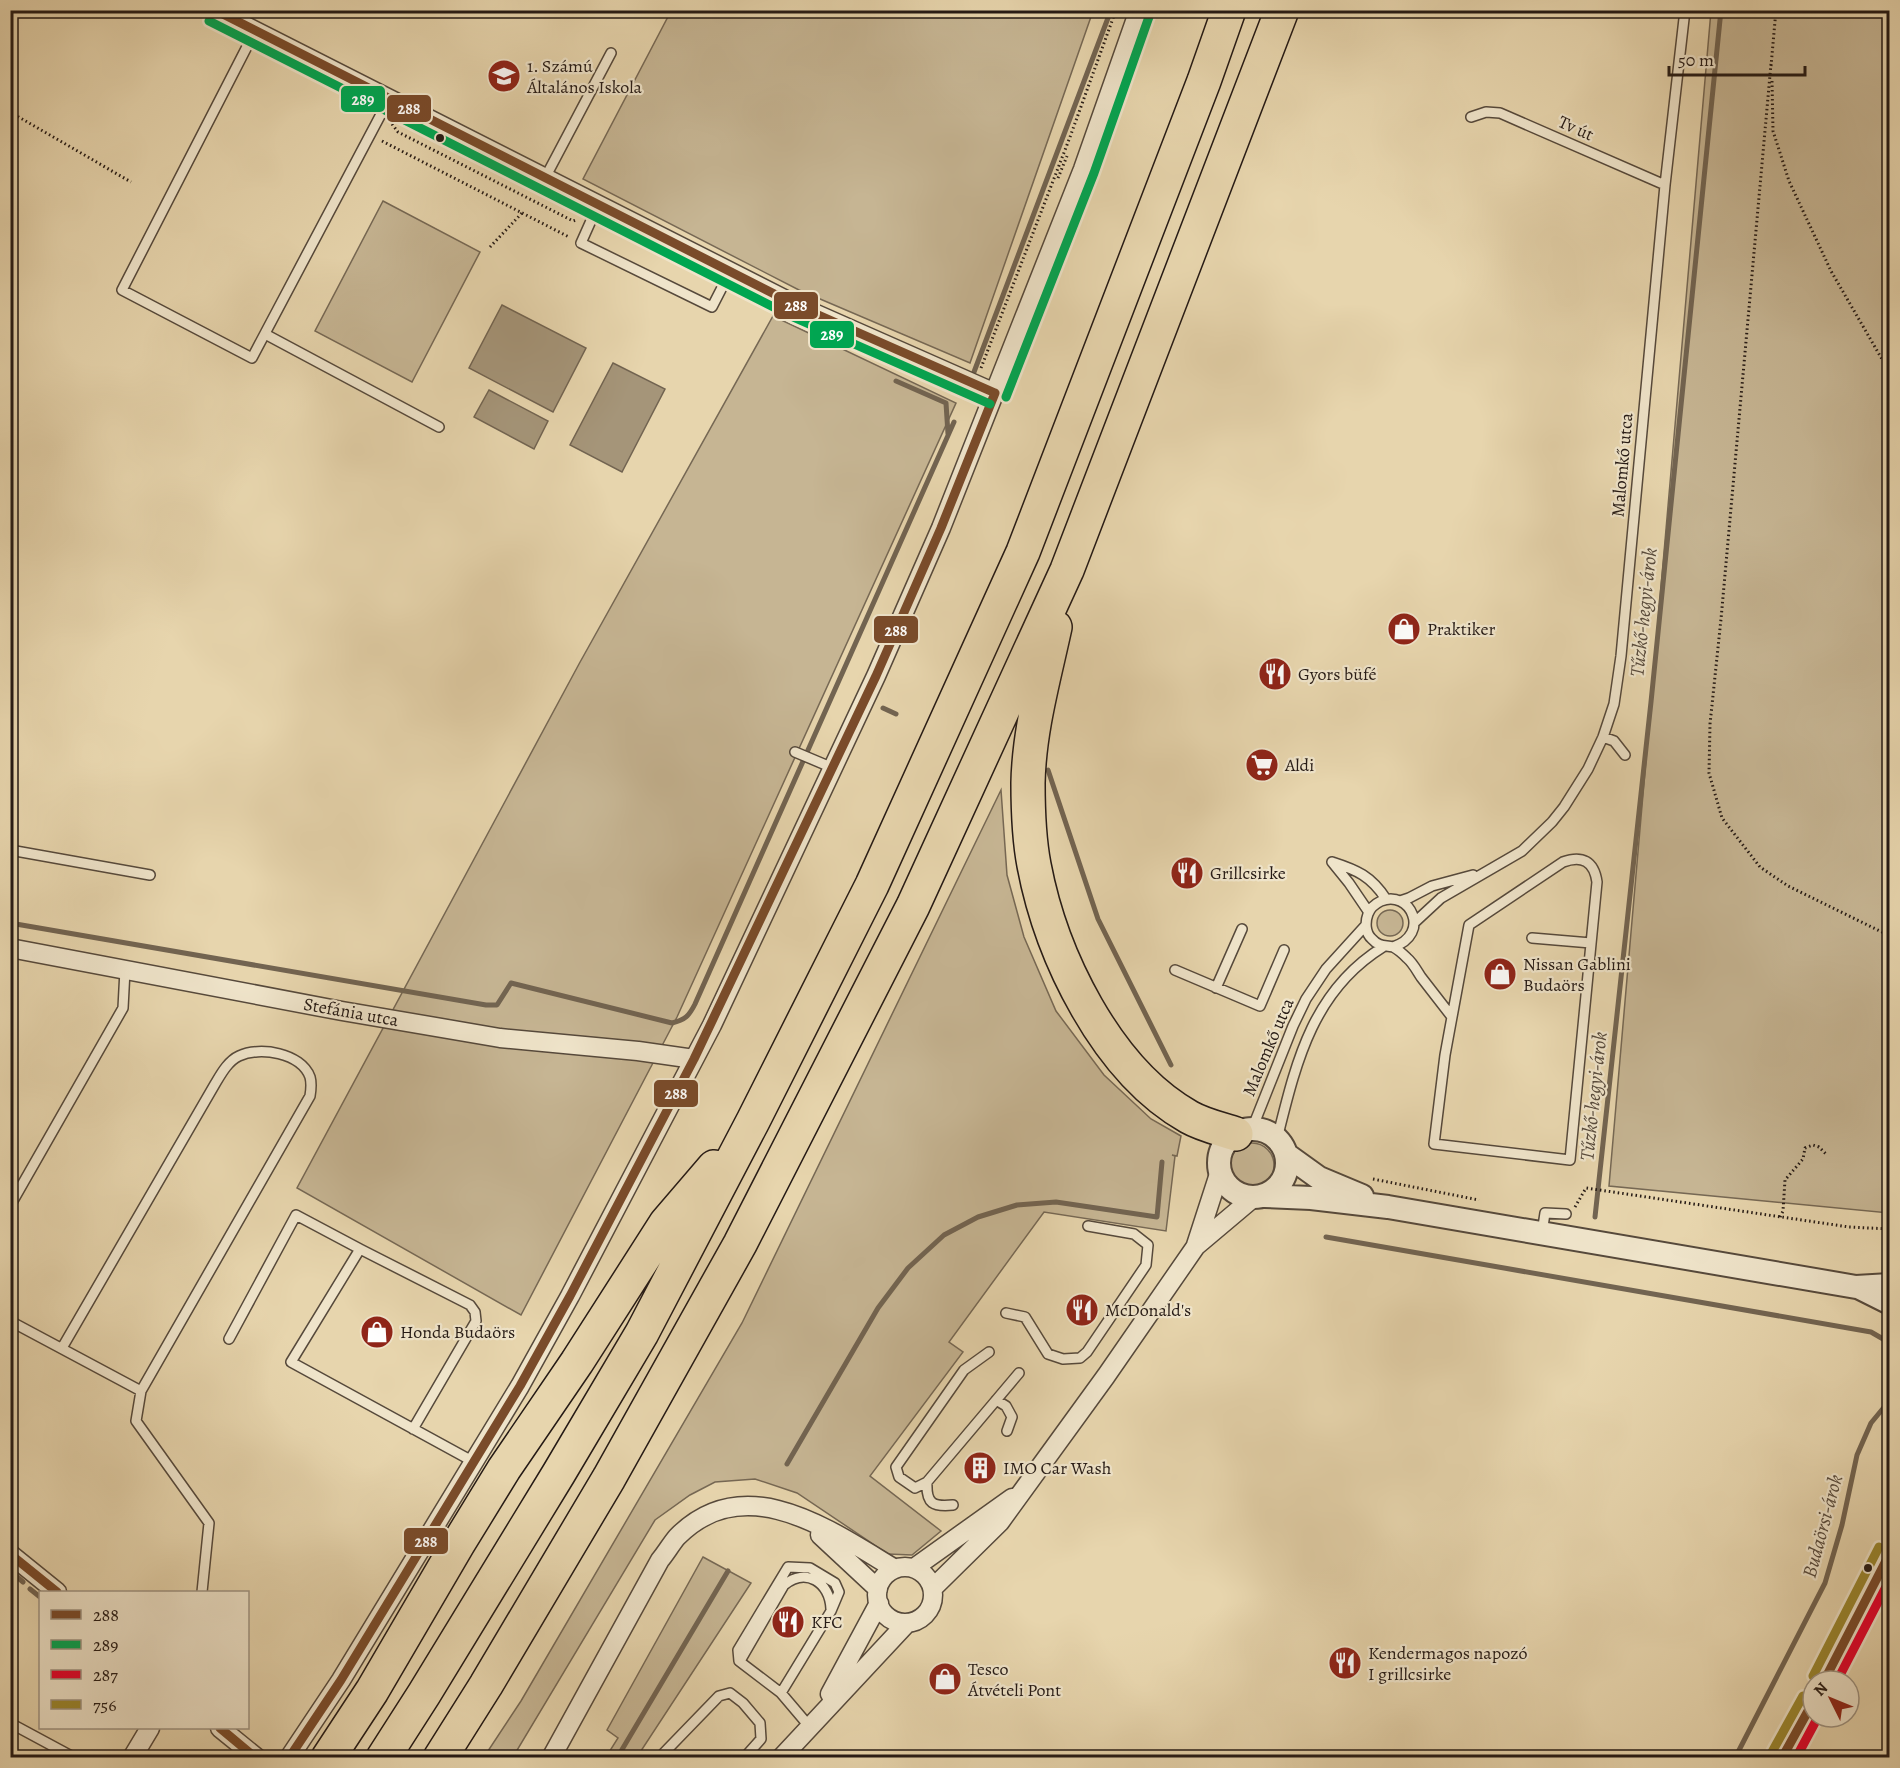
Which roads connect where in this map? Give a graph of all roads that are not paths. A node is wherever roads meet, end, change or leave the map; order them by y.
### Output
1 (214, 10) edge
2 (1139, 10) edge
3 (1229, 10) edge
4 (1282, 10) edge
5 (1685, 10) edge
6 (255, 31) junction
7 (611, 53) dead end
8 (386, 106) junction
9 (1471, 117) dead end
10 (545, 178) junction
11 (1665, 185) junction
12 (596, 211) junction
13 (730, 272) junction
14 (265, 334) junction
15 (995, 393) junction
16 (439, 427) dead end
17 (1067, 570) junction
18 (1603, 737) junction
19 (795, 752) dead end
20 (1625, 755) dead end
21 (833, 768) junction
22 (10, 850) edge
23 (1484, 872) junction
24 (150, 875) dead end
25 (1386, 899) junction
26 (1400, 901) junction
27 (1368, 911) junction
28 (1414, 923) junction
29 (1365, 926) junction
30 (1242, 929) dead end
31 (1532, 938) dead end
32 (1591, 943) junction
33 (1404, 944) junction
34 (1388, 947) junction
35 (10, 948) edge
36 (1284, 950) dead end
37 (1408, 959) junction
38 (126, 970) junction
39 (1174, 970) dead end
40 (1216, 988) junction
41 (1452, 1017) junction
42 (694, 1059) junction
43 (753, 1121) junction
44 (1244, 1131) junction
45 (1282, 1147) junction
46 (1219, 1167) junction
47 (1259, 1197) junction
48 (10, 1206) edge
49 (1388, 1207) junction
50 (1566, 1214) road end
51 (1088, 1226) dead end
52 (1542, 1233) junction
53 (1196, 1246) junction
54 (360, 1249) junction
55 (1890, 1285) edge
56 (1856, 1287) junction
57 (1890, 1303) edge
58 (1006, 1313) dead end
59 (10, 1321) edge
60 (229, 1340) dead end
61 (62, 1348) junction
62 (989, 1352) dead end
63 (1019, 1373) dead end
64 (141, 1391) junction
65 (996, 1400) junction
66 (413, 1429) junction
67 (1007, 1431) dead end
68 (489, 1466) junction
69 (927, 1482) junction
70 (1025, 1488) junction
71 (953, 1505) dead end
72 (796, 1515) junction
73 (1890, 1552) edge
74 (10, 1554) edge
75 (914, 1568) junction
76 (895, 1569) junction
77 (933, 1588) junction
78 (55, 1591) edge
79 (202, 1591) edge
80 (878, 1596) junction
81 (907, 1623) junction
82 (1830, 1669) edge
83 (781, 1693) junction
84 (814, 1722) junction
85 (10, 1723) edge
86 (1801, 1723) edge
87 (149, 1729) edge
88 (221, 1729) edge
89 (552, 1757) edge
90 (75, 1758) edge
91 (132, 1758) edge
92 (256, 1758) edge
93 (289, 1758) edge
94 (328, 1758) edge
95 (383, 1758) edge
96 (440, 1758) edge
97 (659, 1758) edge
98 (744, 1758) edge
99 (781, 1758) edge
100 (1782, 1758) edge

1 - 6 street
2 - 15 street
3 - 43 highway
4 - 17 highway
5 - 11 lane, Malomkő utca
6 - 8 street
6 - 14 lane
7 - 10 lane
8 - 10 street
8 - 14 lane
9 - 11 lane, Tv út
10 - 12 street
11 - 18 lane, Malomkő utca
12 - 13 street
12 - 13 lane
13 - 15 street
14 - 16 lane
15 - 21 street
17 - 44 highway
17 - 96 highway
18 - 20 lane
18 - 23 lane, Malomkő utca
19 - 21 lane
21 - 42 street
22 - 24 lane
23 - 26 lane, Malomkő utca
23 - 28 lane, Malomkő utca
25 - 26 lane
25 - 27 lane
25 - 27 lane
26 - 28 lane
27 - 29 lane
28 - 33 lane
29 - 34 lane
29 - 44 lane, Malomkő utca
30 - 40 lane
31 - 32 lane
32 - 41 lane
32 - 41 lane
33 - 34 lane
33 - 37 lane
34 - 37 lane
34 - 45 lane, Malomkő utca
35 - 38 street, Stefánia utca
36 - 40 lane
37 - 41 lane
38 - 42 street, Stefánia utca
38 - 48 lane
39 - 40 lane
42 - 68 street
43 - 68 highway
43 - 95 highway
44 - 45 street
44 - 46 street
45 - 47 street
45 - 49 street
46 - 47 street
46 - 53 street
47 - 49 street
47 - 53 street
49 - 52 street
50 - 52 lane
51 - 58 lane
52 - 56 street
53 - 70 street
54 - 60 lane
54 - 66 lane
54 - 66 lane
55 - 56 street
56 - 57 street
59 - 61 lane
61 - 64 lane
61 - 64 lane
62 - 69 lane
63 - 65 lane
64 - 79 lane
65 - 67 lane
65 - 69 lane
66 - 68 lane
68 - 93 street
68 - 94 highway
69 - 71 lane
70 - 75 street
70 - 77 street
72 - 76 street
72 - 80 street
72 - 89 street
73 - 82 street
74 - 78 street
75 - 76 street
75 - 77 street
76 - 80 street
77 - 81 street
80 - 81 street
80 - 84 street
81 - 84 street
83 - 83 lane
83 - 84 lane
84 - 99 street
85 - 90 lane
86 - 100 street
87 - 91 street
88 - 92 street
97 - 98 lane

